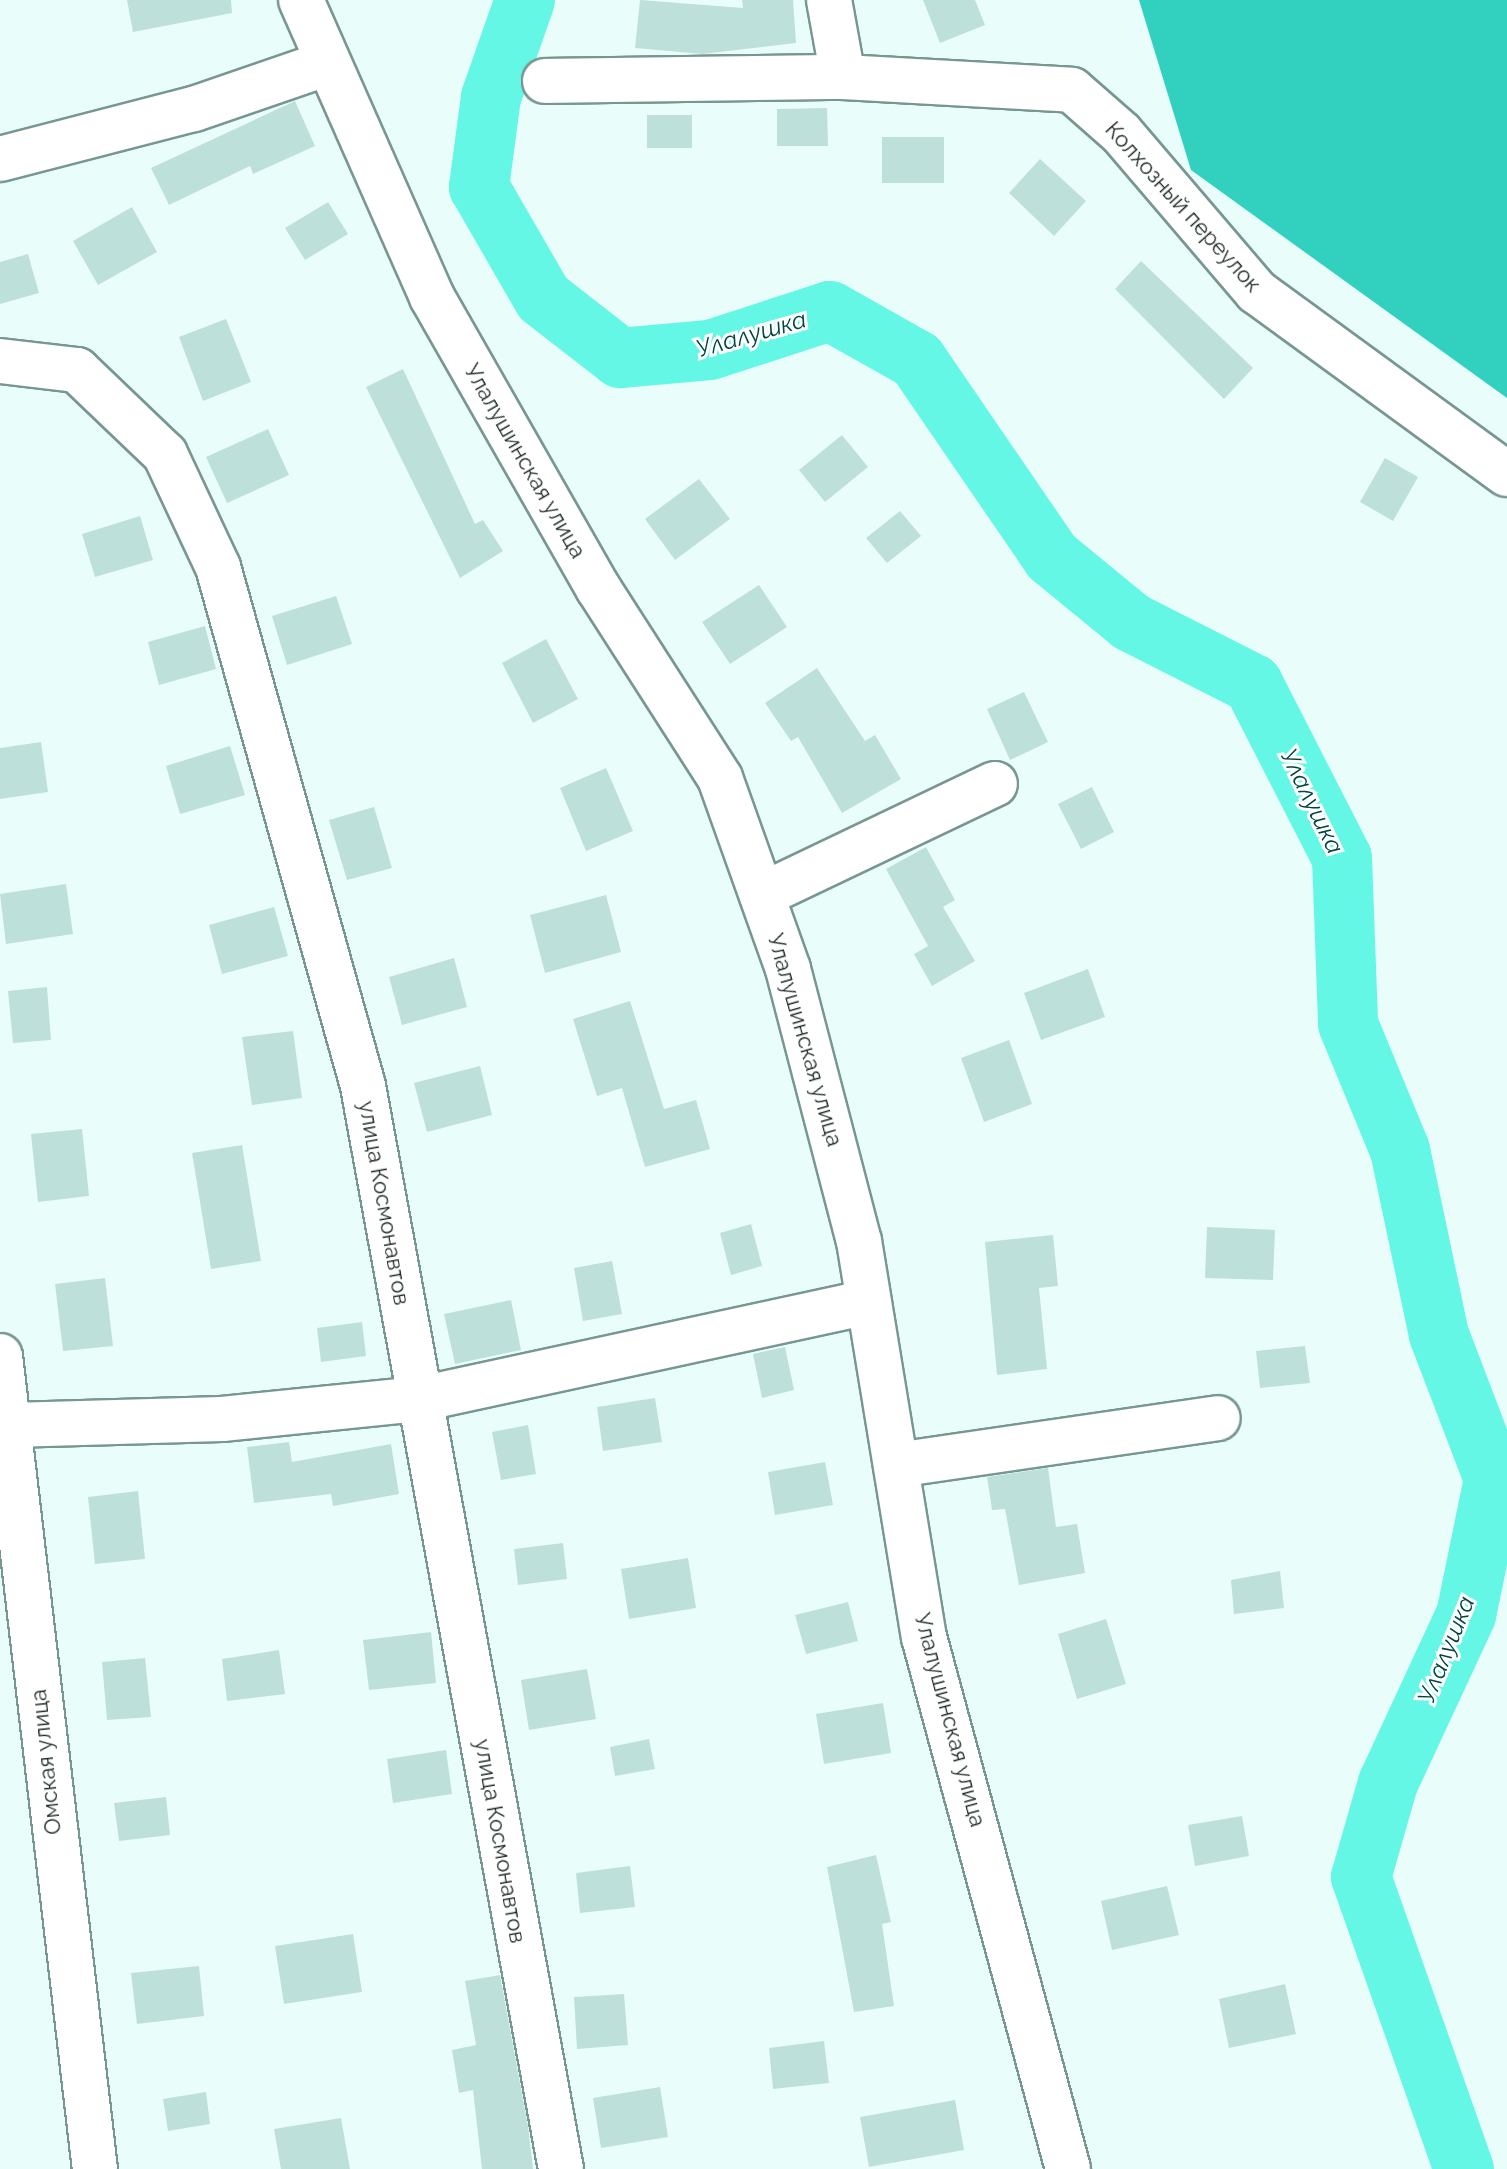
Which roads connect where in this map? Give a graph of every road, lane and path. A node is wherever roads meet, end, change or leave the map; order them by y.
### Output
1 (301, 0) edge
2 (829, 0) edge
3 (325, 64) junction
4 (843, 77) junction
5 (545, 81) dead end
6 (0, 159) edge
7 (0, 361) edge
8 (1507, 474) edge
9 (995, 784) dead end
10 (762, 895) junction
11 (869, 1302) junction
12 (0, 1356) edge
13 (420, 1399) junction
14 (1218, 1418) dead end
15 (11, 1425) junction
16 (896, 1465) junction
17 (9, 1518) edge
18 (95, 2169) edge
19 (561, 2169) edge
20 (1068, 2169) edge

1 - 3 street, Улалушинская улица
2 - 4 street
3 - 6 street
3 - 10 street, Улалушинская улица
4 - 5 street, Колхозный переулок
4 - 8 street, Колхозный переулок
7 - 13 street, улица Космонавтов
9 - 10 street
10 - 11 street, Улалушинская улица
11 - 13 street
11 - 16 street, Улалушинская улица
12 - 15 street, Омская улица
13 - 15 street
13 - 19 street, улица Космонавтов
14 - 16 street
15 - 17 street, Омская улица
16 - 20 street, Улалушинская улица
17 - 18 street, Омская улица

